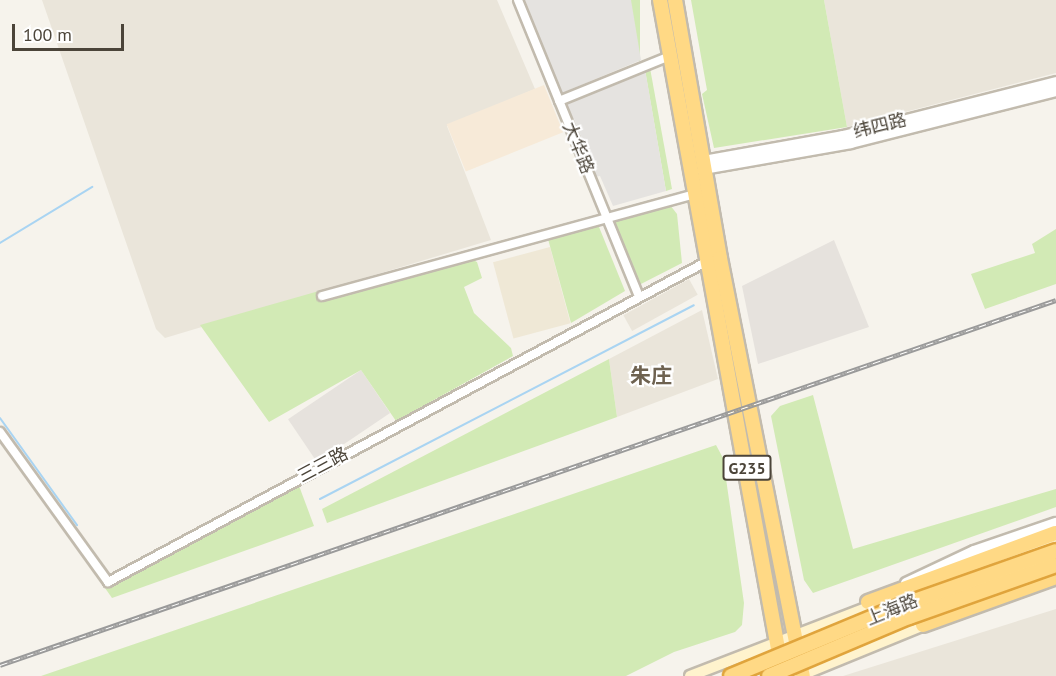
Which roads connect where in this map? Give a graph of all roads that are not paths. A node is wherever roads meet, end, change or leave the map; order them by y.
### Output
1 (518, 0) edge
2 (660, 0) edge
3 (675, 0) edge
4 (669, 56) junction
5 (1056, 82) edge
6 (1056, 91) edge
7 (559, 101) junction
8 (704, 165) junction
9 (695, 194) junction
10 (606, 218) junction
11 (702, 264) dead end
12 (322, 296) dead end
13 (639, 296) junction
14 (0, 432) edge
15 (1056, 523) edge
16 (1056, 533) edge
17 (1056, 541) edge
18 (1056, 551) edge
19 (1056, 565) edge
20 (1056, 577) edge
21 (1056, 582) edge
22 (868, 602) junction
23 (923, 625) junction
24 (801, 631) junction
25 (777, 640) junction
26 (802, 675) edge
27 (690, 676) edge
28 (731, 676) edge
29 (769, 676) edge
30 (783, 676) edge

1 - 7 street, 大华路
2 - 4 highway, G235
3 - 8 highway, G235
4 - 7 street
4 - 9 highway, G235
5 - 8 street, 纬四路
6 - 8 street, 纬四路
7 - 10 street, 大华路
8 - 24 highway, G235
9 - 10 street
9 - 25 highway, G235
10 - 12 street
10 - 13 street, 大华路
11 - 13 street, 三三路
13 - 14 street, 三三路
15 - 22 street, 上海路
16 - 22 highway
17 - 24 main road, 上海路
18 - 28 highway, 上海路, bridge
19 - 29 highway, 上海路, bridge
20 - 23 highway
21 - 23 main road, 上海路
22 - 24 street, 上海路
23 - 26 main road, 上海路
24 - 25 main road, 上海路
24 - 26 highway, G235
25 - 27 main road, 上海路
25 - 30 highway, G235

